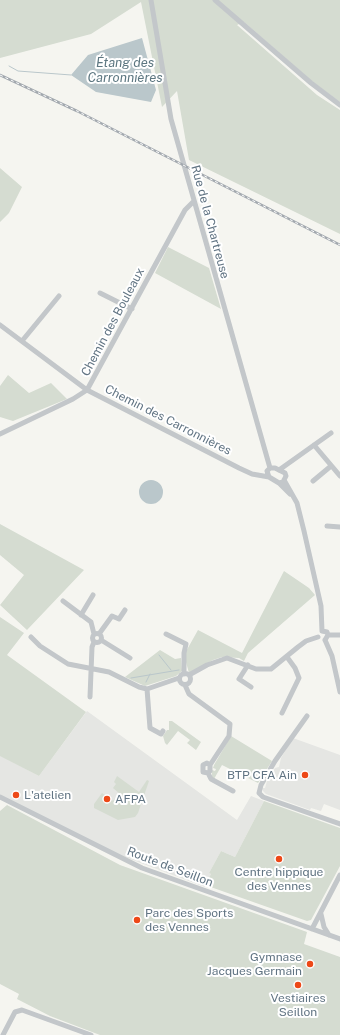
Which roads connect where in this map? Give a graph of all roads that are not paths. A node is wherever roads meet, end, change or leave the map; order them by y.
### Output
1 (150, 0) edge
2 (215, 0) edge
3 (340, 105) edge
4 (194, 201) junction
5 (100, 294) dead end
6 (59, 296) dead end
7 (132, 309) junction
8 (0, 325) edge
9 (22, 341) junction
10 (87, 390) junction
11 (331, 433) dead end
12 (0, 434) edge
13 (314, 445) junction
14 (331, 466) junction
15 (274, 471) junction
16 (340, 476) edge
17 (282, 482) junction
18 (313, 482) dead end
19 (327, 526) dead end
20 (340, 526) edge
21 (93, 595) dead end
22 (63, 601) dead end
23 (125, 610) dead end
24 (81, 615) junction
25 (322, 631) junction
26 (97, 634) junction
27 (166, 634) dead end
28 (328, 635) junction
29 (340, 636) edge
30 (31, 637) dead end
31 (318, 637) junction
32 (101, 640) junction
33 (324, 640) junction
34 (94, 642) junction
35 (287, 657) junction
36 (130, 658) dead end
37 (248, 665) junction
38 (91, 669) junction
39 (338, 670) edge
40 (187, 675) junction
41 (179, 678) junction
42 (185, 685) junction
43 (251, 687) dead end
44 (147, 688) junction
45 (340, 692) edge
46 (90, 697) dead end
47 (282, 713) dead end
48 (306, 716) dead end
49 (163, 731) dead end
50 (210, 765) junction
51 (208, 773) junction
52 (233, 791) dead end
53 (0, 797) edge
54 (340, 824) edge
55 (340, 875) edge
56 (321, 913) junction
57 (312, 929) junction
58 (329, 935) junction
59 (340, 939) edge
60 (3, 1035) edge
61 (91, 1035) edge

1 - 4 street, Rue de la Chartreuse
2 - 3 street
4 - 7 street, Chemin des Bouleaux
4 - 15 street, Rue de la Chartreuse
5 - 7 street
6 - 9 street
7 - 10 street, Chemin des Bouleaux
8 - 9 street, Chemin des Carronnières
9 - 10 street, Chemin des Carronnières
10 - 12 street, Chemin des Bouleaux
10 - 15 street, Chemin des Carronnières
11 - 13 street
13 - 14 street
13 - 15 street
14 - 16 street
14 - 18 street
15 - 17 street, Rue de la Chartreuse
15 - 17 street
17 - 25 street
19 - 20 street
21 - 24 street
22 - 24 street
23 - 26 street
24 - 26 street
25 - 28 street
25 - 31 street
26 - 32 street
26 - 34 street
27 - 40 street
28 - 29 street
28 - 33 street
30 - 38 street
31 - 33 street
31 - 35 street
32 - 34 street
32 - 36 street
33 - 39 street
34 - 38 street
35 - 37 street
35 - 47 street
37 - 40 street
37 - 43 street
38 - 44 street
38 - 46 street
39 - 45 street
40 - 41 street
40 - 42 street
41 - 42 street
41 - 44 street
42 - 50 street
44 - 49 street
48 - 54 street
50 - 51 street
50 - 51 street
51 - 52 street
53 - 57 street, Route de Seillon
55 - 56 street
56 - 57 street
56 - 58 street
57 - 58 street, Route de Seillon
58 - 59 street, Route de Seillon
60 - 61 street

